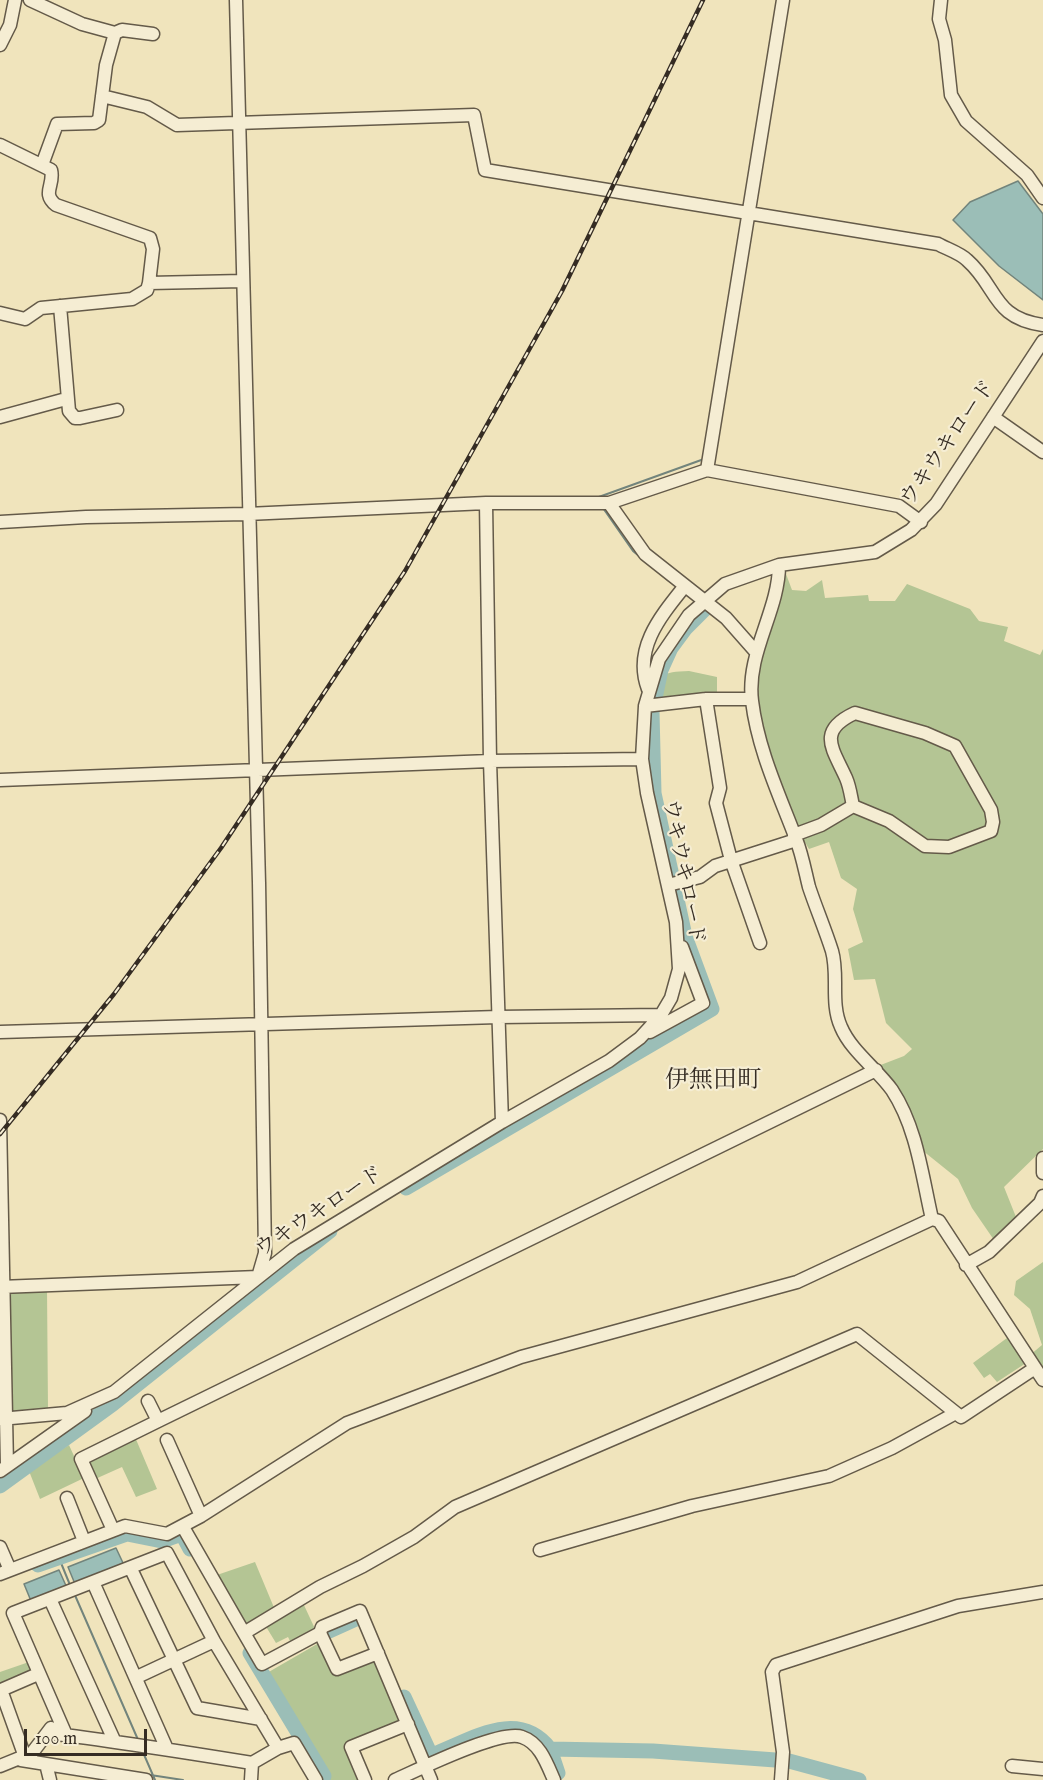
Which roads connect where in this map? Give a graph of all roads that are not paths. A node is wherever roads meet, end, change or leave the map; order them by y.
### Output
1 (15, 0) edge
2 (30, 0) edge
3 (236, 0) edge
4 (783, 0) edge
5 (941, 0) edge
6 (115, 33) junction
7 (153, 34) dead end
8 (0, 45) edge
9 (102, 96) junction
10 (239, 123) junction
11 (0, 146) edge
12 (42, 165) junction
13 (1043, 198) edge
14 (747, 213) junction
15 (243, 281) junction
16 (149, 283) junction
17 (60, 306) junction
18 (0, 313) edge
19 (1043, 325) edge
20 (1043, 341) edge
21 (66, 399) junction
22 (117, 410) dead end
23 (0, 417) edge
24 (993, 417) junction
25 (1043, 452) edge
26 (707, 470) junction
27 (486, 503) junction
28 (609, 503) junction
29 (247, 514) junction
30 (0, 522) edge
31 (921, 522) junction
32 (779, 565) junction
33 (684, 587) junction
34 (704, 600) junction
35 (756, 652) junction
36 (648, 689) junction
37 (706, 699) junction
38 (751, 699) junction
39 (645, 706) junction
40 (642, 759) junction
41 (490, 761) junction
42 (256, 769) junction
43 (0, 780) edge
44 (853, 807) junction
45 (795, 837) junction
46 (731, 860) junction
47 (668, 885) junction
48 (679, 940) junction
49 (760, 943) dead end
50 (661, 1015) junction
51 (498, 1017) junction
52 (261, 1024) junction
53 (0, 1032) edge
54 (640, 1038) junction
55 (876, 1070) junction
56 (0, 1120) edge
57 (502, 1122) junction
58 (1043, 1158) edge
59 (1043, 1173) edge
60 (1043, 1196) edge
61 (932, 1219) junction
62 (966, 1265) junction
63 (258, 1277) junction
64 (2, 1287) edge
65 (1035, 1368) junction
66 (1043, 1380) edge
67 (114, 1392) junction
68 (148, 1401) dead end
69 (954, 1414) junction
70 (2, 1418) edge
71 (158, 1421) junction
72 (167, 1440) dead end
73 (3, 1468) edge
74 (67, 1498) dead end
75 (201, 1516) junction
76 (183, 1527) junction
77 (113, 1530) junction
78 (84, 1541) junction
79 (0, 1547) edge
80 (540, 1550) dead end
81 (131, 1569) junction
82 (5, 1572) edge
83 (93, 1582) junction
84 (1043, 1592) edge
85 (50, 1599) junction
86 (244, 1633) junction
87 (320, 1633) junction
88 (214, 1641) junction
89 (378, 1653) junction
90 (174, 1659) junction
91 (38, 1674) junction
92 (137, 1677) junction
93 (57, 1716) junction
94 (261, 1719) junction
95 (408, 1724) junction
96 (48, 1733) junction
97 (66, 1735) junction
98 (114, 1740) junction
99 (278, 1748) junction
100 (167, 1749) junction
101 (23, 1758) junction
102 (252, 1763) junction
103 (46, 1764) junction
104 (0, 1766) edge
105 (1012, 1766) dead end
106 (426, 1767) junction
107 (1043, 1769) edge
108 (88, 1775) edge
109 (50, 1780) edge
110 (142, 1780) edge
111 (251, 1780) edge
112 (316, 1780) edge
113 (365, 1780) edge
114 (395, 1780) edge
115 (431, 1780) edge
116 (554, 1780) edge
117 (782, 1780) edge

1 - 8 street
2 - 6 street
3 - 10 street
4 - 14 street
5 - 13 street
6 - 7 street
6 - 9 street
9 - 10 street
9 - 12 street
10 - 14 street
10 - 15 street
11 - 12 street
12 - 16 street
14 - 19 street
14 - 26 street
15 - 16 street
15 - 29 street
16 - 17 street
17 - 18 street
17 - 21 street
20 - 24 street, ウキウキロード
21 - 22 street
21 - 23 street
24 - 25 street
24 - 31 street, ウキウキロード
26 - 28 street
26 - 31 street
27 - 28 street
27 - 29 street
27 - 41 street
28 - 33 street
29 - 30 street
29 - 42 street
31 - 32 street, ウキウキロード
32 - 34 street, ウキウキロード
32 - 35 street
33 - 34 street
33 - 36 street
34 - 35 street
34 - 36 street, ウキウキロード
35 - 38 street
36 - 39 street, ウキウキロード
37 - 38 street
37 - 39 street
37 - 46 street
38 - 45 street
39 - 40 street, ウキウキロード
40 - 41 street
40 - 47 street, ウキウキロード
41 - 42 street
41 - 51 street
42 - 43 street
42 - 52 street
44 - 44 street
44 - 45 street
45 - 46 street
45 - 55 street
46 - 47 street
46 - 49 street
47 - 48 street, ウキウキロード
48 - 50 street, ウキウキロード
48 - 54 street
50 - 51 street
50 - 54 street, ウキウキロード
51 - 52 street
51 - 57 street
52 - 53 street
52 - 63 street
54 - 57 street, ウキウキロード
55 - 61 street
55 - 71 street
56 - 64 street
57 - 63 street, ウキウキロード
58 - 59 street
60 - 62 street
61 - 62 street
61 - 75 street
62 - 65 street
63 - 64 street
63 - 67 street, ウキウキロード
64 - 70 street
65 - 66 street
65 - 69 street
67 - 70 street, ウキウキロード
67 - 73 street
68 - 71 street
69 - 80 street
69 - 86 street
70 - 73 street
71 - 77 street
72 - 75 street
74 - 78 street
75 - 76 street
76 - 77 street
76 - 86 street
77 - 78 street
78 - 82 street
79 - 82 street
81 - 83 street
81 - 88 street
81 - 90 street
83 - 85 street
83 - 92 street
84 - 117 street
85 - 91 street
85 - 98 street
86 - 87 street
87 - 89 street
87 - 89 street
88 - 90 street
88 - 94 street
89 - 95 street
90 - 92 street
90 - 94 street
91 - 93 street
91 - 101 street
92 - 100 street
93 - 96 street
93 - 97 street
94 - 99 street
95 - 106 street
95 - 113 street
96 - 97 street
96 - 101 street
97 - 98 street
98 - 100 street
99 - 102 street
99 - 112 street
100 - 102 street
101 - 103 street
101 - 104 street
102 - 111 street
103 - 108 street
103 - 109 street
105 - 107 street
106 - 114 street
106 - 115 street
106 - 116 street
108 - 110 street

